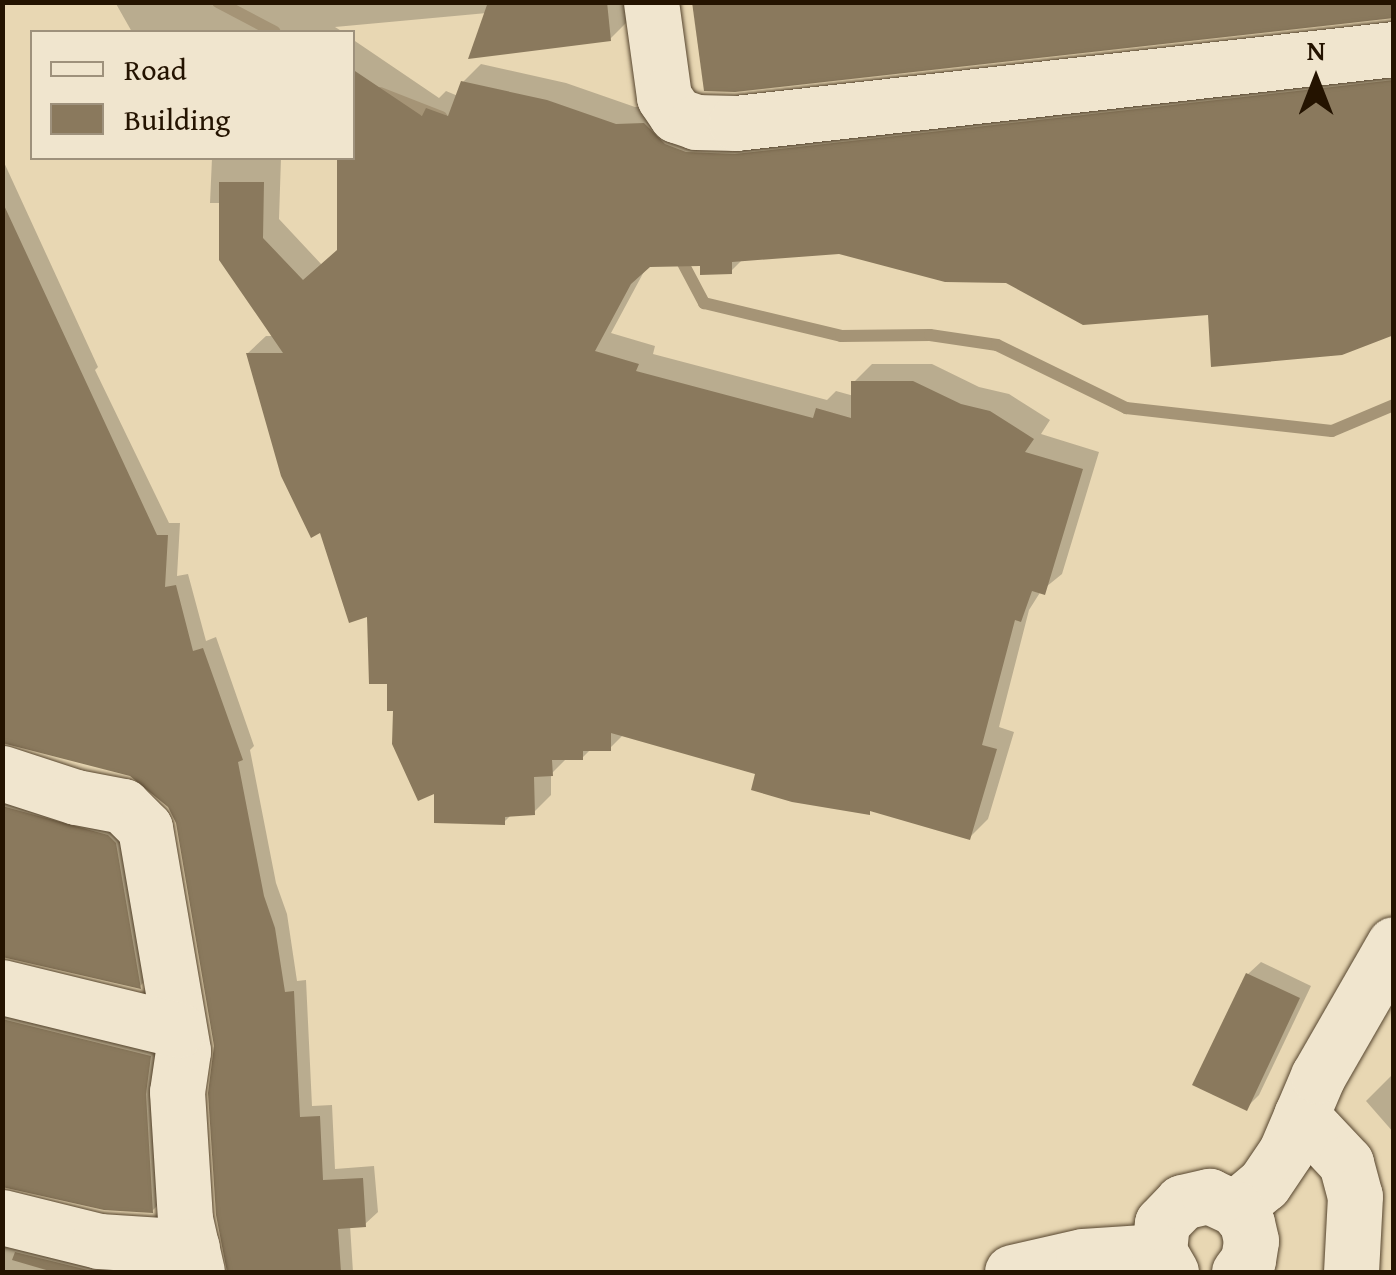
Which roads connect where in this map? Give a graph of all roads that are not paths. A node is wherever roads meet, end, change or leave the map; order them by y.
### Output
1 (651, 2) edge
2 (1394, 48) edge
3 (2, 773) edge
4 (1394, 944) edge
5 (2, 987) edge
6 (178, 1030) junction
7 (1301, 1115) junction
8 (1235, 1208) junction
9 (2, 1217) edge
10 (194, 1260) edge
11 (1165, 1262) edge
12 (1012, 1272) edge
13 (1239, 1272) edge
14 (1351, 1272) edge

1 - 2 street
3 - 6 street
4 - 7 street
5 - 6 street
6 - 10 street
7 - 8 street
7 - 14 street
8 - 11 street
8 - 13 street
9 - 10 street
11 - 12 street

